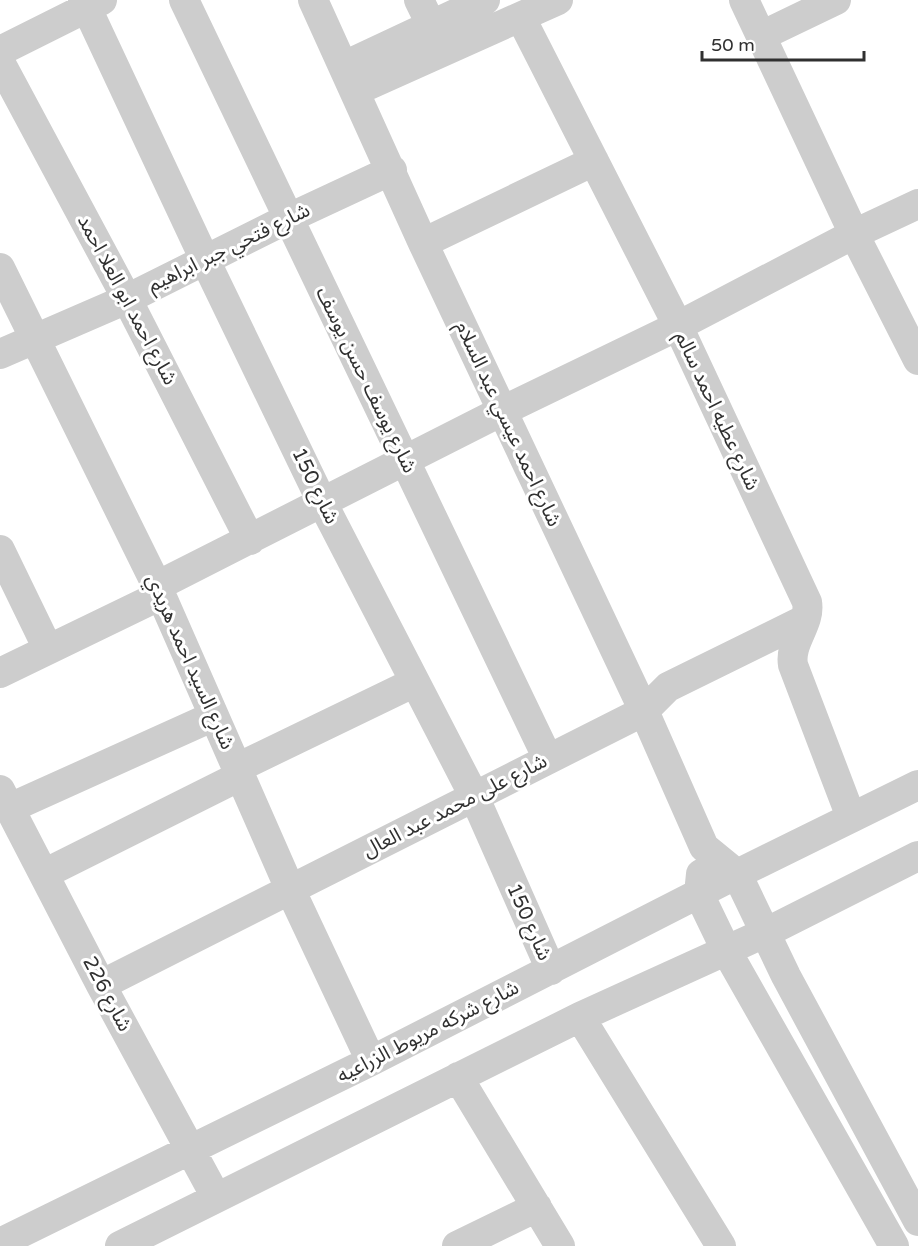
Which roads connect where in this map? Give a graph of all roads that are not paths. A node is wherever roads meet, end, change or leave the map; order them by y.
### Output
1 (184, 0) edge
2 (313, 0) edge
3 (485, 0) edge
4 (558, 0) edge
5 (744, 0) edge
6 (836, 0) edge
7 (91, 2) edge
8 (521, 18) junction
9 (432, 25) edge
10 (761, 36) junction
11 (0, 51) edge
12 (0, 62) edge
13 (350, 79) junction
14 (594, 161) junction
15 (392, 170) junction
16 (918, 204) edge
17 (289, 218) junction
18 (854, 234) junction
19 (423, 243) junction
20 (205, 260) junction
21 (0, 268) edge
22 (127, 298) junction
23 (678, 326) junction
24 (35, 339) junction
25 (0, 354) edge
26 (918, 360) edge
27 (502, 411) junction
28 (405, 461) junction
29 (322, 502) junction
30 (250, 540) junction
31 (0, 550) edge
32 (159, 591) junction
33 (804, 620) junction
34 (48, 649) junction
35 (0, 673) edge
36 (415, 682) junction
37 (644, 711) junction
38 (214, 716) junction
39 (548, 759) junction
40 (239, 772) junction
41 (918, 785) edge
42 (474, 796) junction
43 (5, 799) edge
44 (851, 817) junction
45 (704, 847) junction
46 (918, 856) edge
47 (44, 874) junction
48 (737, 874) junction
49 (290, 889) junction
50 (699, 894) junction
51 (766, 932) junction
52 (726, 950) junction
53 (550, 970) junction
54 (101, 985) junction
55 (580, 1017) junction
56 (371, 1061) junction
57 (458, 1077) junction
58 (190, 1149) junction
59 (216, 1197) junction
60 (537, 1207) junction
61 (918, 1221) edge
62 (165, 1236) edge
63 (0, 1243) edge
64 (120, 1246) edge
65 (458, 1246) edge
66 (560, 1246) edge
67 (721, 1246) edge
68 (894, 1246) edge

1 - 17 street, شارع يوسف حسن يوسف
2 - 13 street, شارع احمد عيسي عبد السلام
3 - 9 street
4 - 8 street
5 - 10 street
6 - 10 street
7 - 11 street
7 - 20 street, شارع 150
8 - 9 street
8 - 14 street, شارع عطيه احمد سالم
9 - 13 street
10 - 18 street
12 - 22 street, شارع احمد ابو العلا احمد
13 - 15 street, شارع احمد عيسي عبد السلام
14 - 19 street
14 - 23 street, شارع عطيه احمد سالم
15 - 17 street, شارع فتحي جبر ابراهيم
15 - 19 street, شارع احمد عيسي عبد السلام
16 - 18 street
17 - 20 street, شارع فتحي جبر ابراهيم
17 - 28 street, شارع يوسف حسن يوسف
18 - 23 street
18 - 26 street
19 - 27 street, شارع احمد عيسي عبد السلام
20 - 22 street, شارع فتحي جبر ابراهيم
20 - 29 street, شارع 150
21 - 24 street, شارع السيد احمد هريدي
22 - 24 street, شارع فتحي جبر ابراهيم
22 - 30 street, شارع احمد ابو العلا احمد
23 - 27 street
23 - 33 street, شارع عطيه احمد سالم
24 - 25 street, شارع فتحي جبر ابراهيم
24 - 32 street, شارع السيد احمد هريدي
27 - 28 street
27 - 37 street, شارع احمد عيسي عبد السلام
28 - 29 street
28 - 39 street, شارع يوسف حسن يوسف
29 - 30 street
29 - 36 street, شارع 150
30 - 32 street
31 - 34 street
32 - 34 street
32 - 38 street, شارع السيد احمد هريدي
33 - 37 street, شارع على محمد عبد العال
33 - 44 street, شارع عطيه احمد سالم
34 - 35 street
36 - 40 street
36 - 42 street, شارع 150
37 - 39 street, شارع على محمد عبد العال
37 - 45 street, شارع احمد عيسي عبد السلام
38 - 40 street, شارع السيد احمد هريدي
38 - 43 street
39 - 42 street, شارع على محمد عبد العال
40 - 47 street
40 - 49 street, شارع السيد احمد هريدي
41 - 44 street, شارع شركه مريوط الزراعيه
42 - 49 street, شارع على محمد عبد العال
42 - 53 street, شارع 150
43 - 47 street, شارع 226
44 - 48 street, شارع شركه مريوط الزراعيه
45 - 48 street
45 - 50 street
46 - 51 street
47 - 54 street, شارع 226
48 - 50 street, شارع شركه مريوط الزراعيه
48 - 51 street
49 - 54 street, شارع على محمد عبد العال
49 - 56 street, شارع السيد احمد هريدي
50 - 52 street
50 - 53 street, شارع شركه مريوط الزراعيه
51 - 52 street
51 - 61 street
52 - 55 street
52 - 68 street
53 - 56 street, شارع شركه مريوط الزراعيه
54 - 58 street, شارع 226
55 - 57 street
55 - 67 street
56 - 58 street, شارع شركه مريوط الزراعيه
57 - 59 street
57 - 60 street
58 - 59 street, شارع 226
58 - 63 street, شارع شركه مريوط الزراعيه
59 - 62 street
60 - 65 street
60 - 66 street
62 - 64 street

